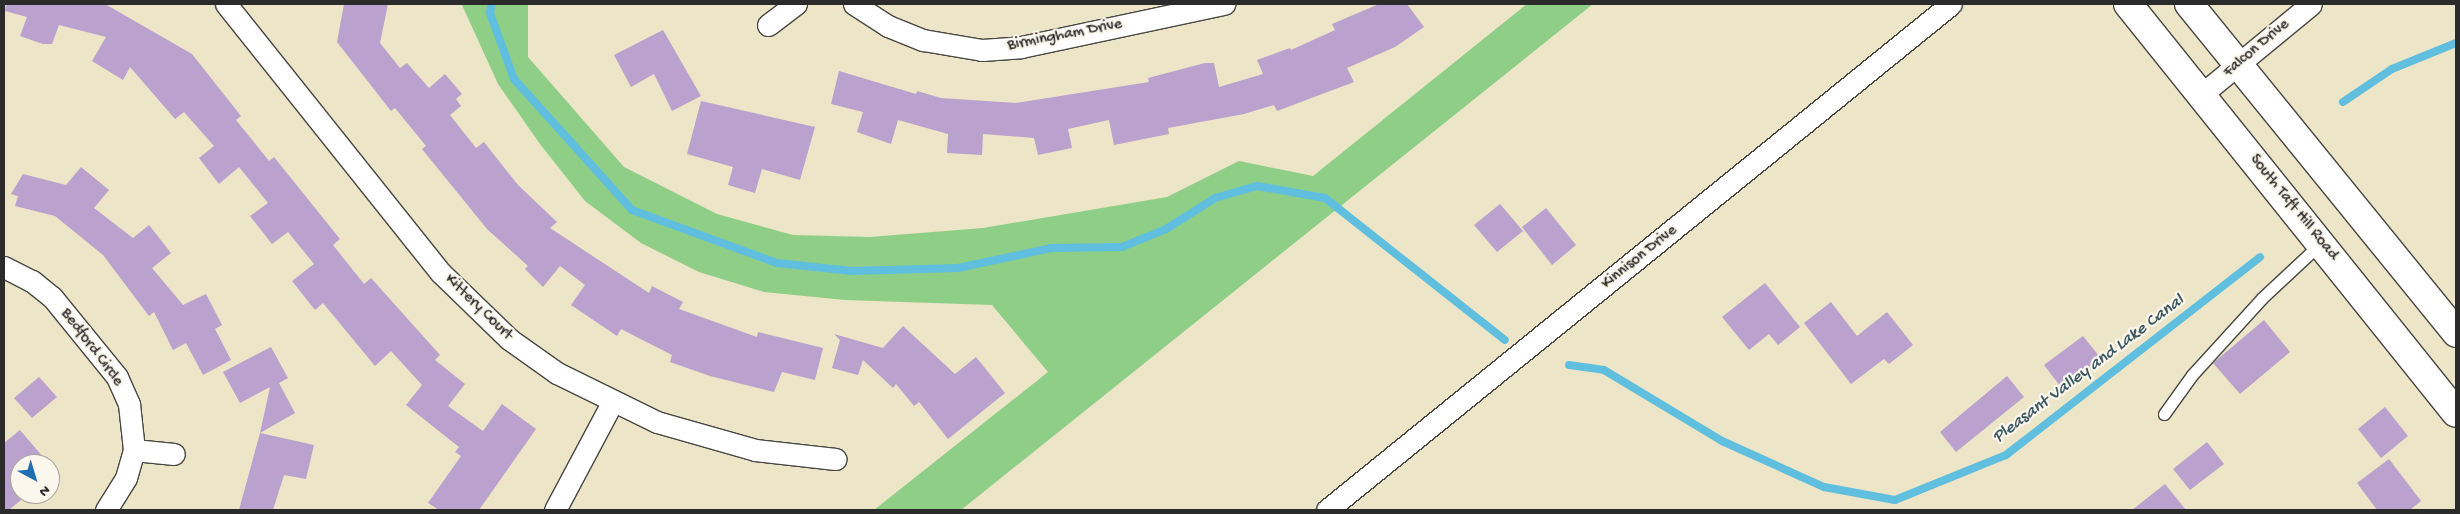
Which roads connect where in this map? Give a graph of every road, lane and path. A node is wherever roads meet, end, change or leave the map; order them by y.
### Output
1 (226, 4) edge
2 (796, 4) edge
3 (854, 4) edge
4 (1222, 4) edge
5 (1951, 4) edge
6 (2128, 4) edge
7 (2189, 4) edge
8 (2311, 4) edge
9 (768, 25) dead end
10 (2239, 65) junction
11 (2202, 94) junction
12 (2321, 243) junction
13 (4, 267) edge
14 (2456, 333) edge
15 (612, 403) junction
16 (2164, 414) dead end
17 (2456, 414) edge
18 (134, 450) junction
19 (174, 454) dead end
20 (835, 459) dead end
21 (106, 510) edge
22 (555, 510) edge
23 (1327, 510) edge

1 - 15 street, Kittery Court
2 - 9 street
3 - 4 street, Birmingham Drive
5 - 23 street, Kinnison Drive
6 - 11 main road, South Taft Hill Road
7 - 10 main road
8 - 10 street, Falcon Drive
10 - 11 street, Falcon Drive
10 - 14 main road
11 - 12 main road, South Taft Hill Road
12 - 16 lane
12 - 17 main road, South Taft Hill Road
13 - 18 street, Bedford Circle
15 - 20 street, Kittery Court
15 - 22 street
18 - 19 street
18 - 21 street, Bedford Circle

